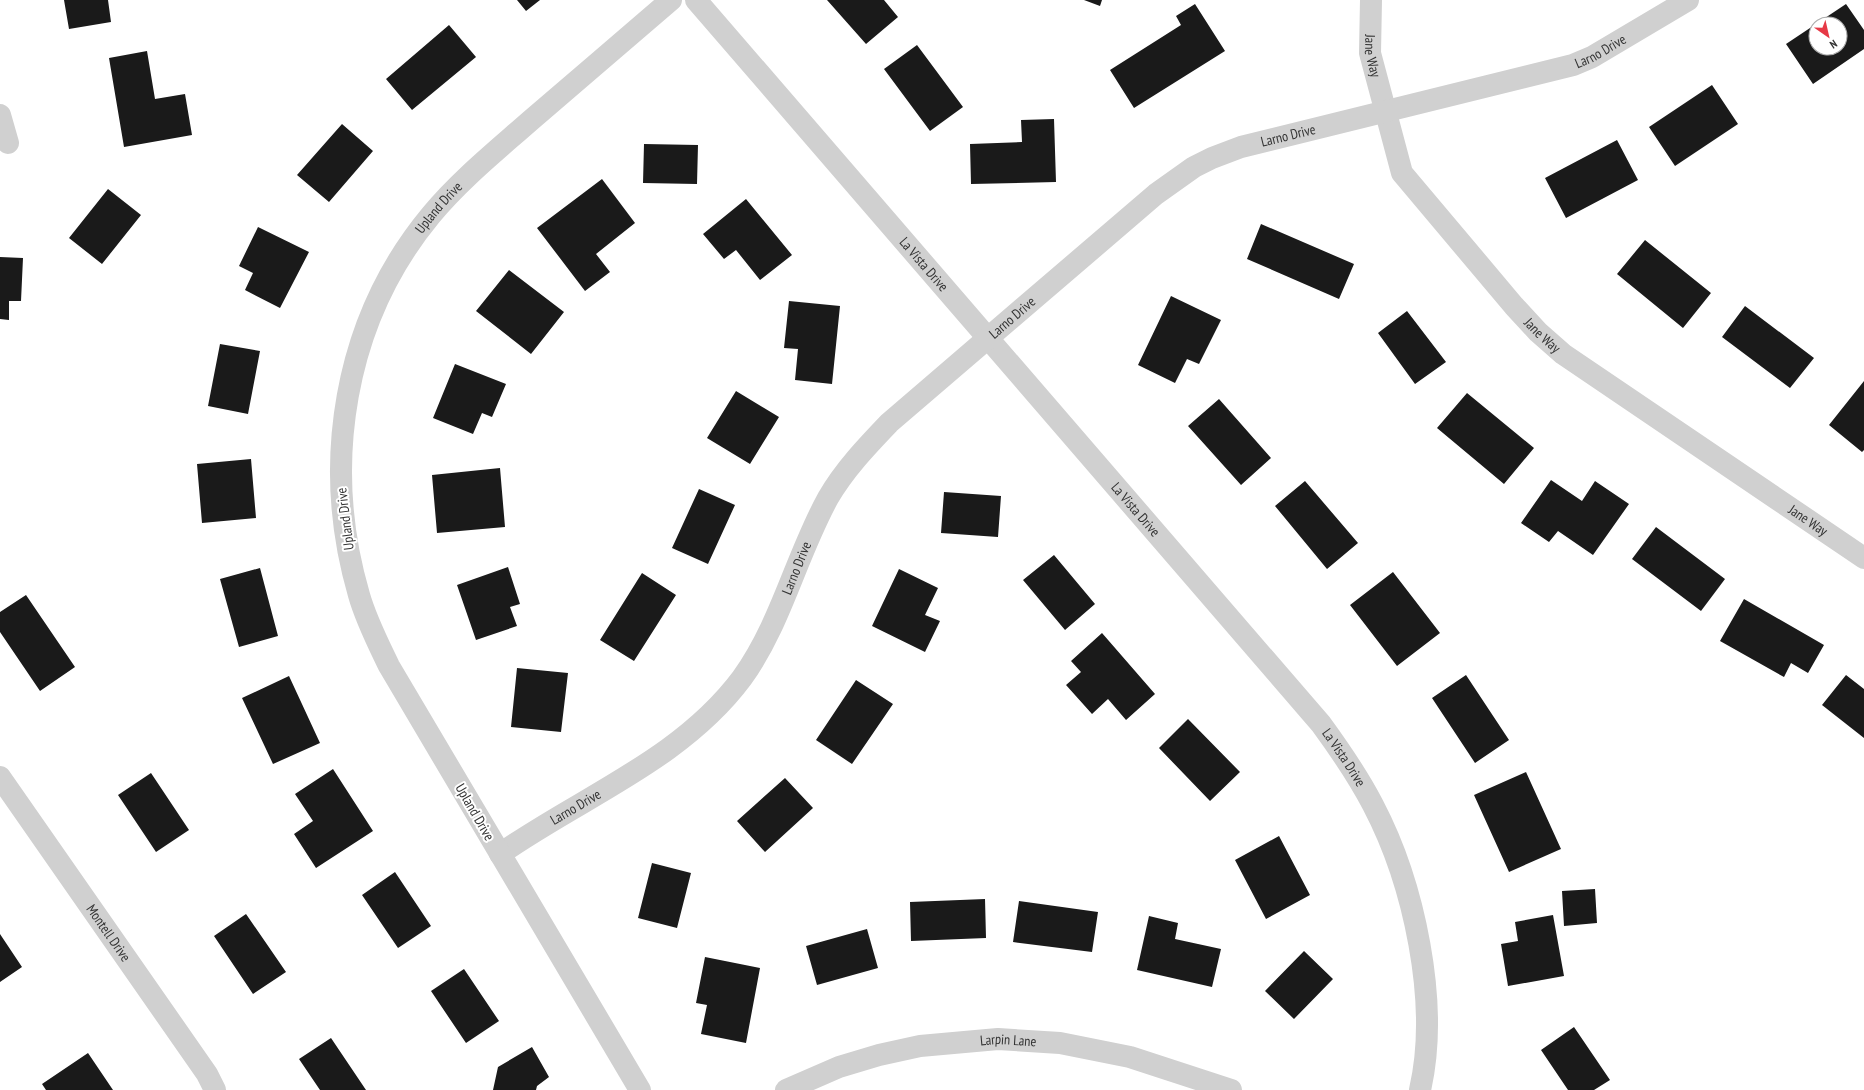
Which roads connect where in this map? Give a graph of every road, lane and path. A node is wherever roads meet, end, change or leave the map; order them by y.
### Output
1 (671, 0) edge
2 (696, 0) edge
3 (1371, 0) edge
4 (1688, 0) edge
5 (1386, 111) junction
6 (0, 115) edge
7 (8, 143) dead end
8 (988, 338) junction
9 (1864, 558) edge
10 (0, 777) edge
11 (500, 854) junction
12 (215, 1090) edge
13 (640, 1090) edge
14 (786, 1090) edge
15 (1231, 1090) edge
16 (1420, 1090) edge

1 - 11 street, Upland Drive
2 - 8 street, La Vista Drive
3 - 5 street, Jane Way
4 - 5 street, Larno Drive
5 - 8 street, Larno Drive
5 - 9 street, Jane Way
6 - 7 street
8 - 11 street, Larno Drive
8 - 16 street, La Vista Drive
10 - 12 street, Montell Drive
11 - 13 street, Upland Drive
14 - 15 street, Larpin Lane

